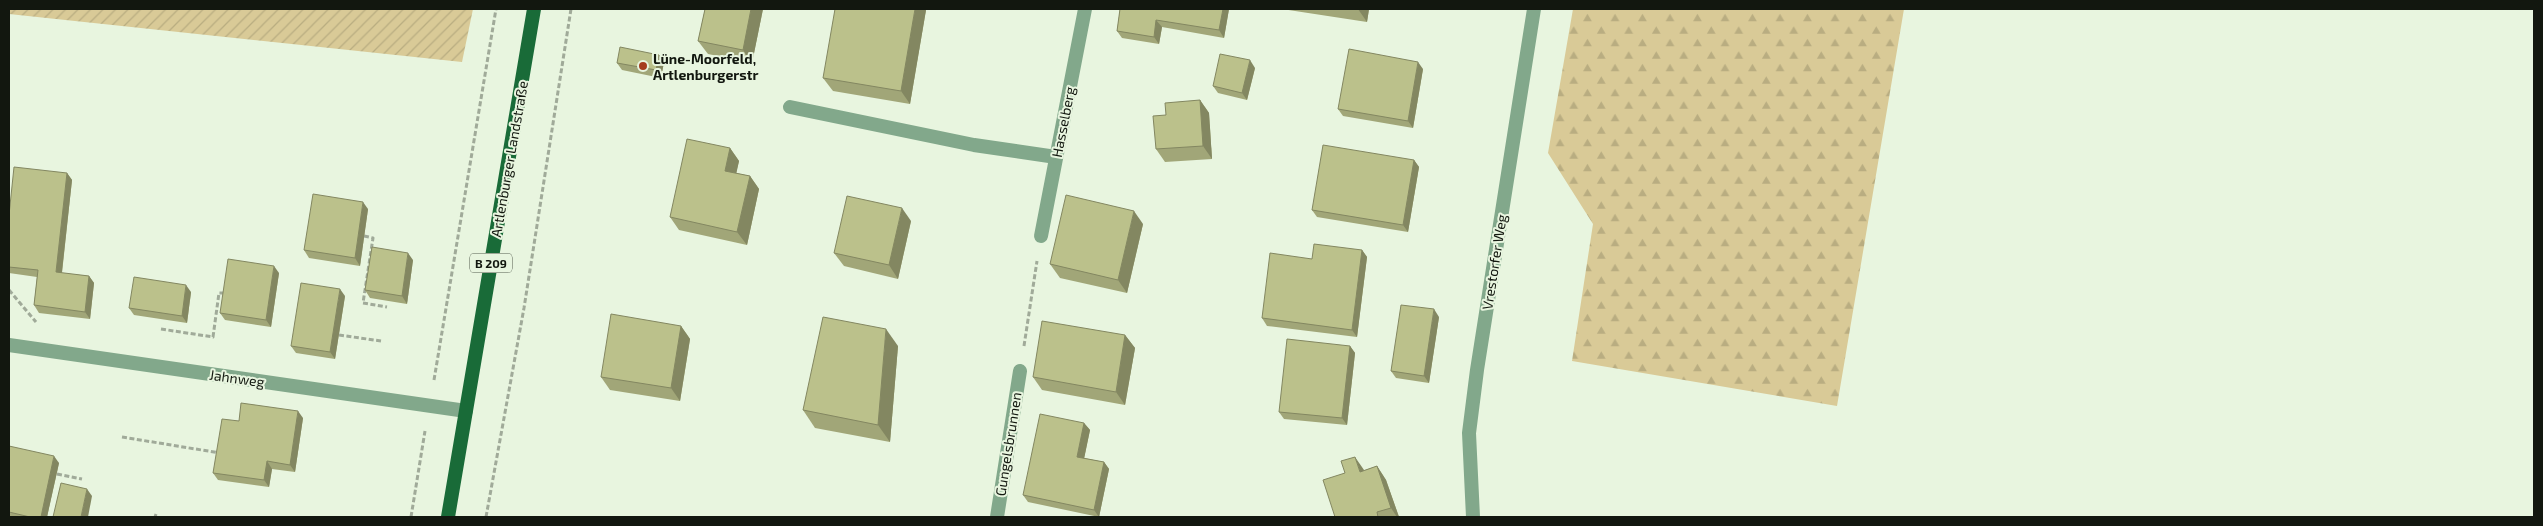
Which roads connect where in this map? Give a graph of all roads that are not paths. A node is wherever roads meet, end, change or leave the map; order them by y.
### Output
1 (534, 9) edge
2 (1085, 9) edge
3 (1534, 9) edge
4 (790, 107) dead end
5 (1056, 158) junction
6 (1041, 236) road end
7 (9, 345) edge
8 (1020, 371) road end
9 (466, 411) junction
10 (448, 517) edge
11 (997, 517) edge
12 (1473, 517) edge

1 - 9 main road, Artlenburger Landstraße / B 209
2 - 5 street, Hasselberg
3 - 12 street, Vrestorfer Weg
4 - 5 street
5 - 6 street, Hasselberg
7 - 9 street, Jahnweg
8 - 11 street, Gungelsbrunnen
9 - 10 main road, Artlenburger Landstraße / B 209

